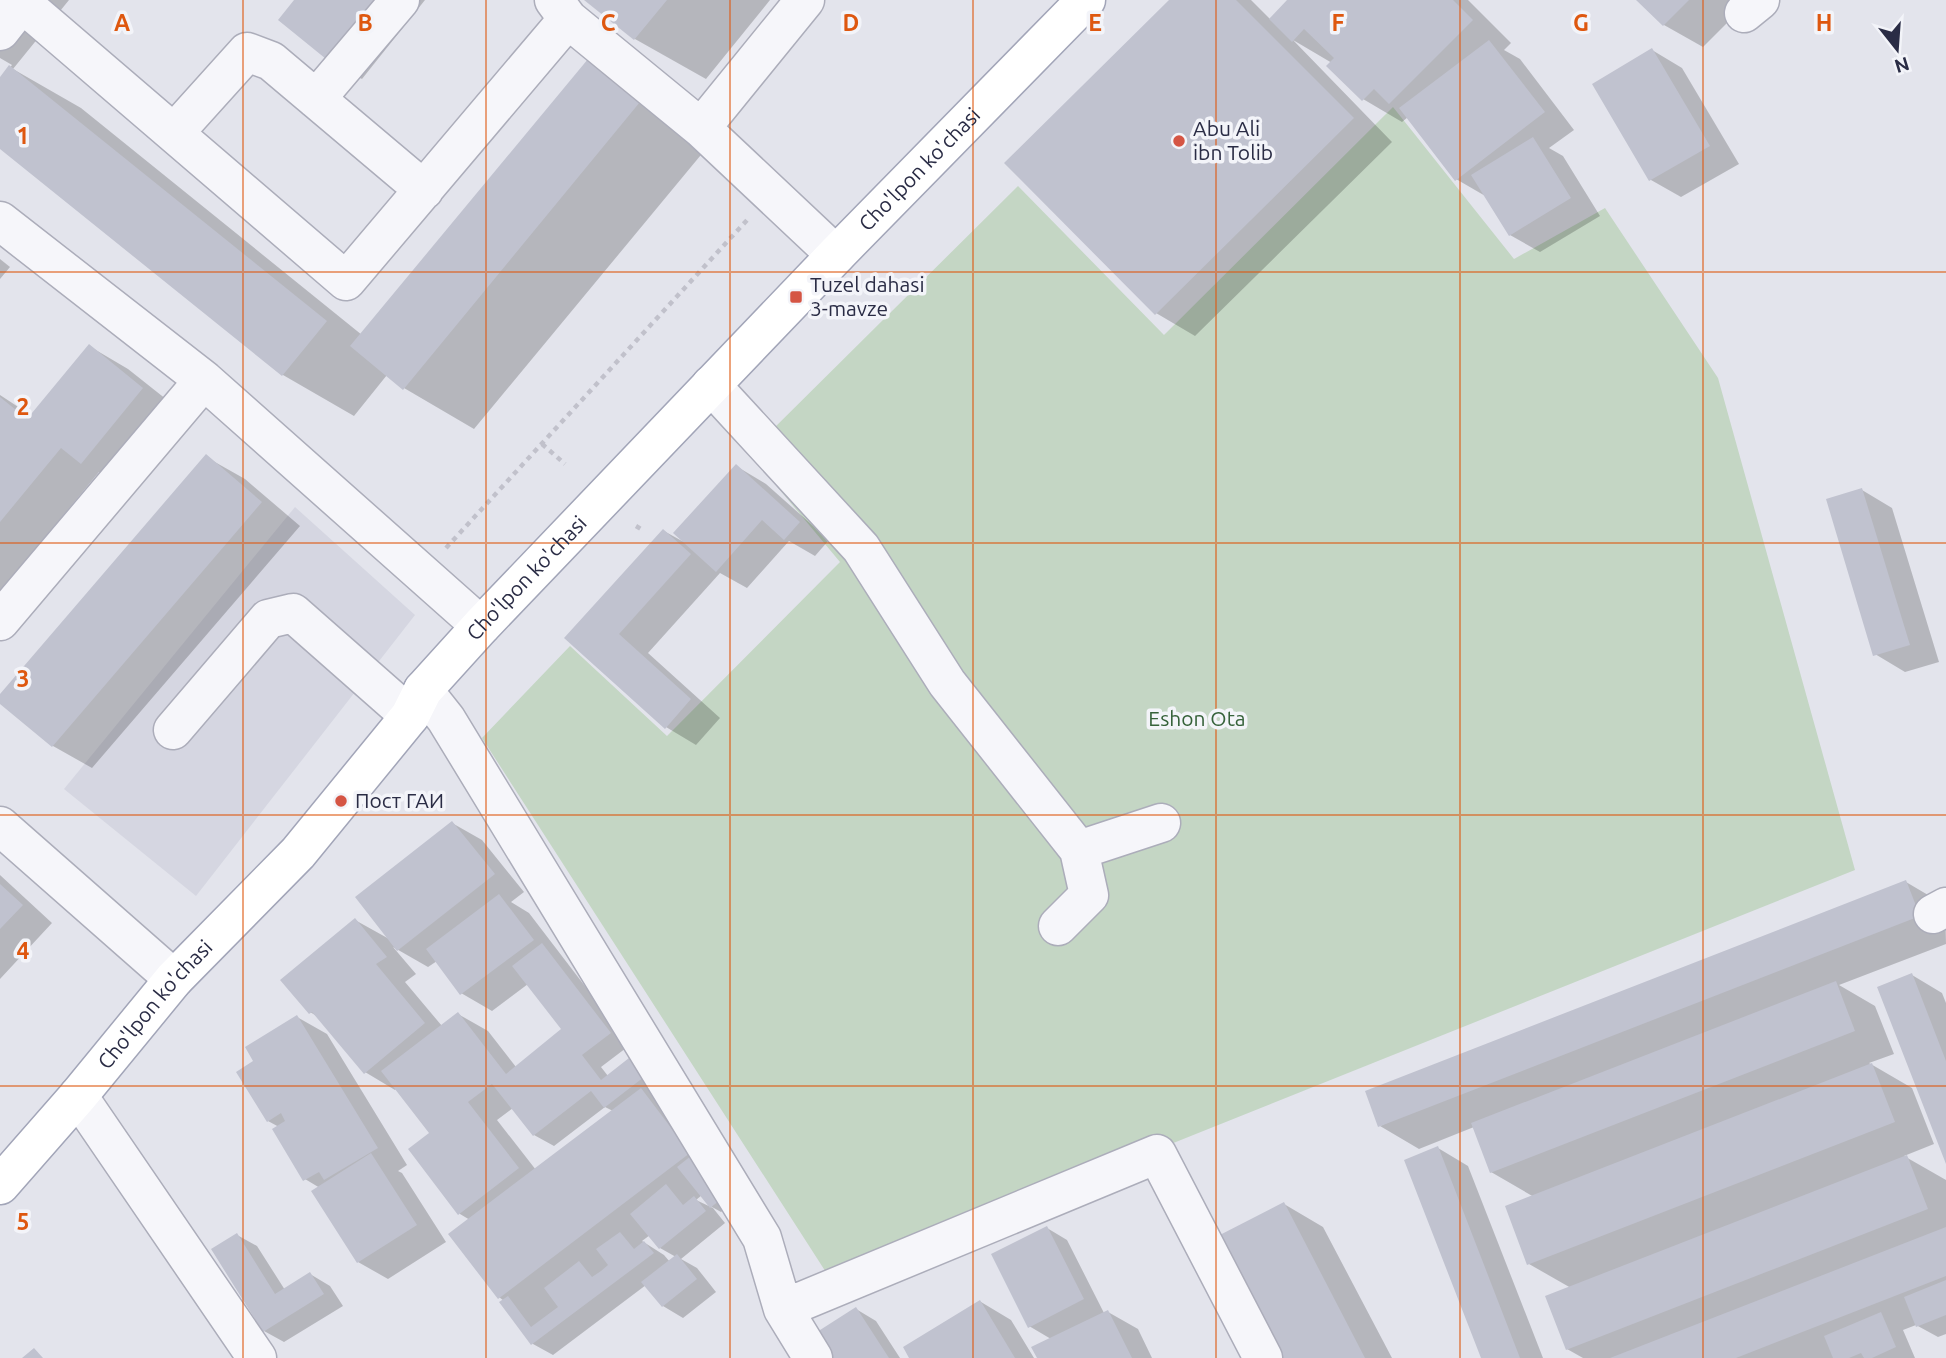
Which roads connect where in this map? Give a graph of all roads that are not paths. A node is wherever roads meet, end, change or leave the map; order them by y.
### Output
1 (400, 0) edge
2 (805, 0) edge
3 (1086, 0) edge
4 (561, 9) edge
5 (16, 11) edge
6 (316, 99) junction
7 (701, 128) junction
8 (173, 133) junction
9 (424, 190) junction
10 (0, 221) edge
11 (836, 254) junction
12 (204, 380) junction
13 (711, 385) junction
14 (0, 621) edge
15 (481, 626) junction
16 (416, 703) junction
17 (173, 730) dead end
18 (1161, 823) dead end
19 (0, 825) edge
20 (1079, 850) junction
21 (1058, 926) dead end
22 (174, 979) junction
23 (78, 1096) junction
24 (0, 1185) edge
25 (783, 1309) junction
26 (257, 1358) edge
27 (813, 1358) edge
28 (1263, 1358) edge

1 - 6 street
2 - 7 street
3 - 11 main road, Cho'lpon ko'chasi
4 - 7 street
4 - 9 street
5 - 8 street
6 - 8 street
6 - 9 street
7 - 11 street
8 - 9 street
10 - 12 street
11 - 13 main road, Cho'lpon ko'chasi
12 - 14 street
12 - 15 street
13 - 15 main road, Cho'lpon ko'chasi
13 - 20 street
15 - 16 main road, Cho'lpon ko'chasi
16 - 17 street
16 - 22 main road, Cho'lpon ko'chasi
16 - 25 street
18 - 20 street
19 - 22 street
20 - 21 street
22 - 23 main road, Cho'lpon ko'chasi
23 - 24 main road, Cho'lpon ko'chasi
23 - 26 street
25 - 27 street
25 - 28 street

